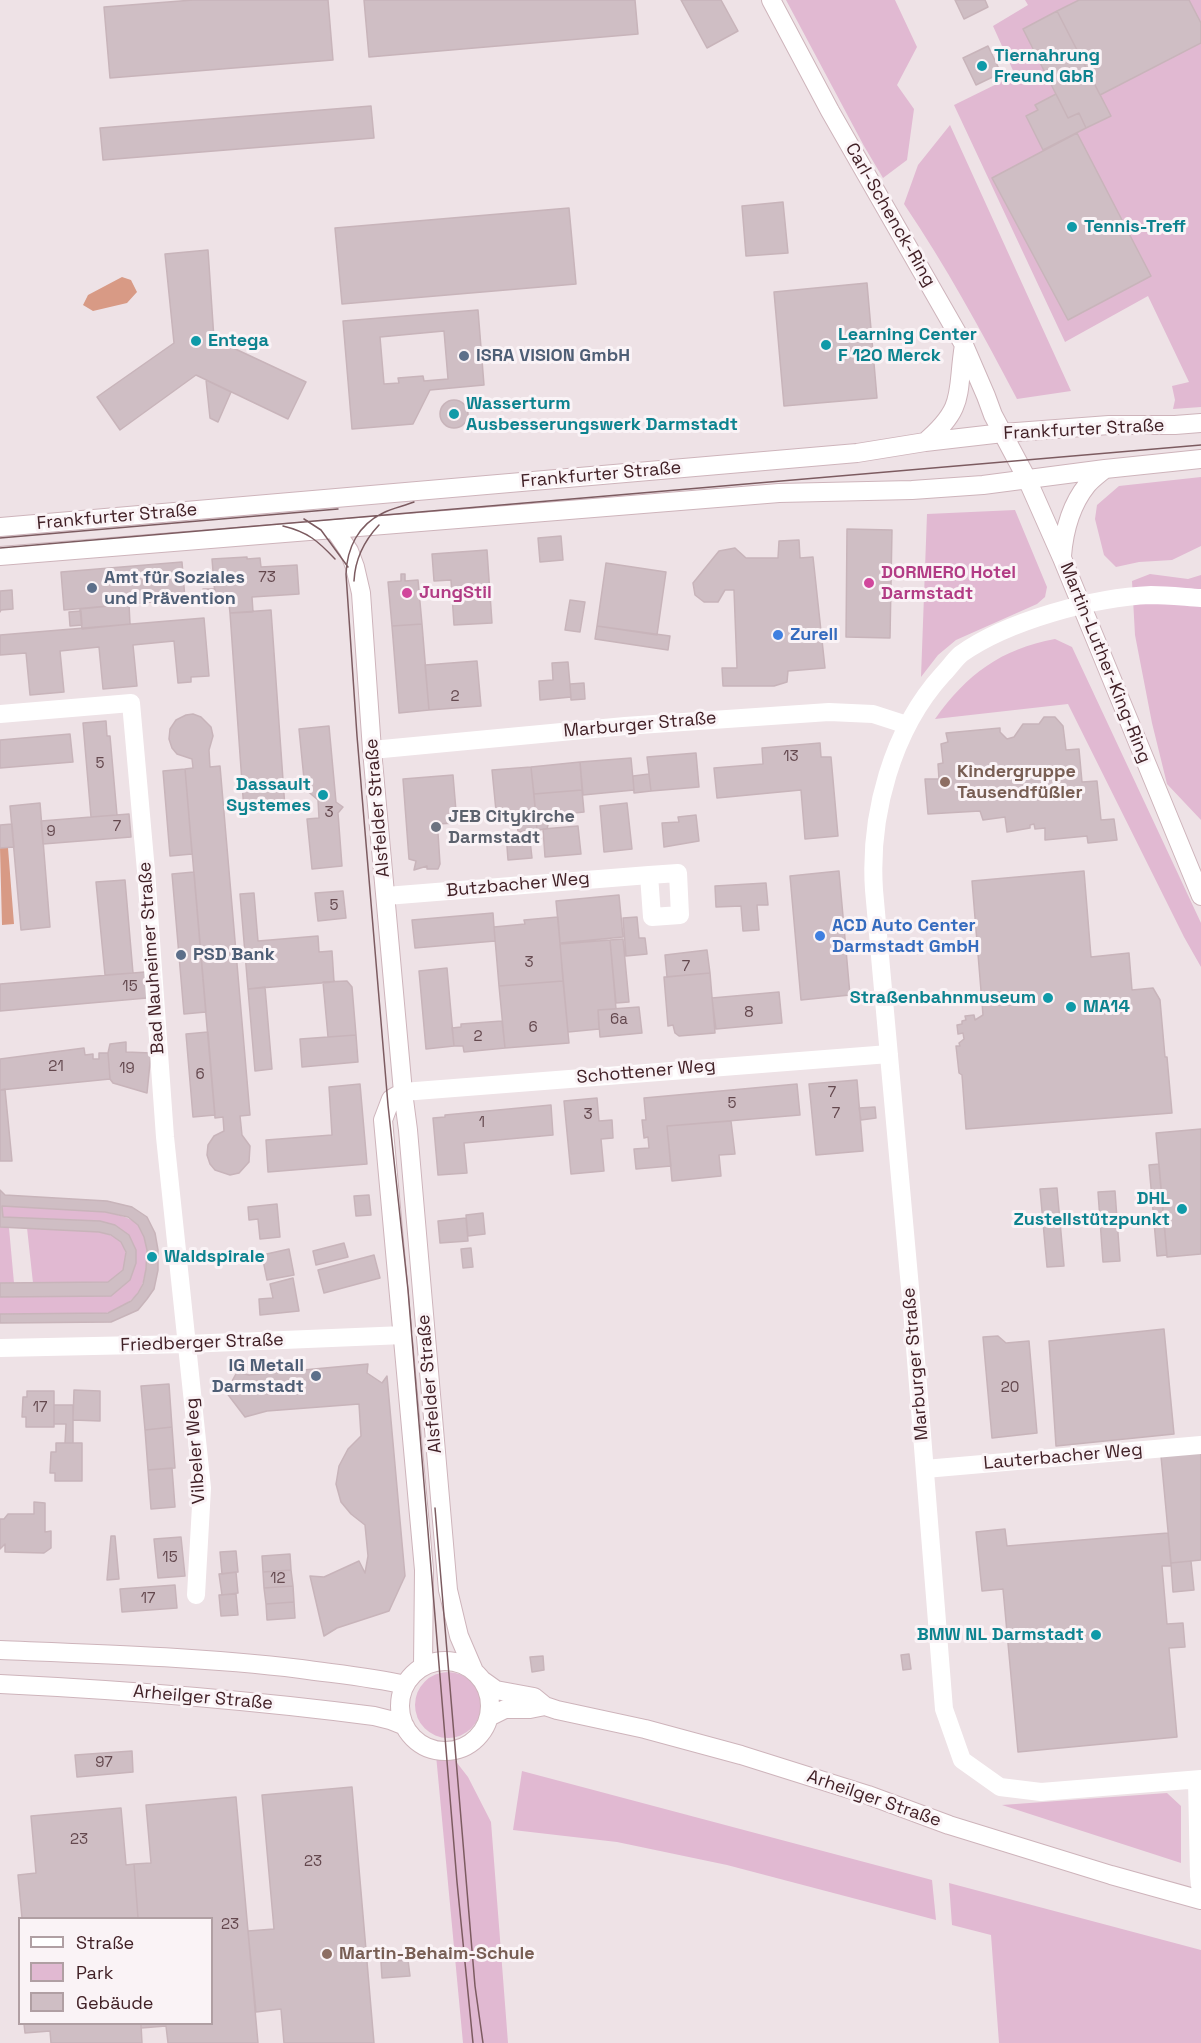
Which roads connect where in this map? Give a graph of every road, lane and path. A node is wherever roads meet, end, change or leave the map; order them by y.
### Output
1 (771, 0) edge
2 (964, 345) junction
3 (1201, 423) edge
4 (1003, 433) junction
5 (925, 442) junction
6 (1201, 459) edge
7 (1105, 469) junction
8 (1027, 479) junction
9 (0, 527) edge
10 (334, 529) junction
11 (0, 556) edge
12 (1062, 558) junction
13 (1201, 598) edge
14 (1081, 606) junction
15 (0, 714) edge
16 (907, 725) junction
17 (372, 750) junction
18 (649, 874) dead end
19 (386, 896) junction
20 (1201, 896) edge
21 (890, 1054) junction
22 (403, 1092) junction
23 (404, 1335) junction
24 (187, 1344) junction
25 (0, 1348) edge
26 (1201, 1445) edge
27 (925, 1469) junction
28 (196, 1595) dead end
29 (0, 1650) edge
30 (423, 1666) junction
31 (478, 1676) junction
32 (0, 1684) edge
33 (405, 1685) junction
34 (545, 1706) junction
35 (489, 1717) junction
36 (405, 1726) junction
37 (1199, 1780) edge
38 (1201, 1893) edge
39 (1201, 1900) edge

1 - 2 street, Carl-Schenck-Ring
2 - 4 street, Carl-Schenck-Ring
2 - 5 street
3 - 4 street, Frankfurter Straße
4 - 5 street, Frankfurter Straße
4 - 8 street, Martin-Luther-King-Ring
5 - 9 street, Frankfurter Straße
6 - 7 street, Frankfurter Straße
7 - 8 street, Frankfurter Straße
7 - 12 street
8 - 10 street, Frankfurter Straße
8 - 12 street, Martin-Luther-King-Ring
10 - 11 street, Frankfurter Straße
10 - 17 street, Alsfelder Straße
12 - 14 street, Martin-Luther-King-Ring
13 - 14 street, Marburger Straße
14 - 16 street, Marburger Straße
14 - 20 street, Martin-Luther-King-Ring
15 - 24 street, Bad Nauheimer Straße
16 - 17 street, Marburger Straße
16 - 21 street, Marburger Straße
17 - 19 street, Alsfelder Straße
18 - 19 street, Butzbacher Weg
19 - 22 street, Alsfelder Straße
21 - 22 street, Schottener Weg
21 - 27 street, Marburger Straße
22 - 23 street, Alsfelder Straße
22 - 31 street, Alsfelder Straße
23 - 24 street, Friedberger Straße
23 - 30 street, Alsfelder Straße
24 - 25 street, Friedberger Straße
24 - 28 street, Vilbeler Weg
26 - 27 street, Lauterbacher Weg
27 - 37 street, Marburger Straße
29 - 33 street, Arheilger Straße
30 - 31 street, Arheilger Straße
30 - 33 street
31 - 34 street, Arheilger Straße
31 - 35 street
32 - 36 street, Arheilger Straße
33 - 36 street
34 - 35 street, Arheilger Straße
34 - 39 street, Arheilger Straße
35 - 36 street, Arheilger Straße
37 - 38 street, Marburger Straße

